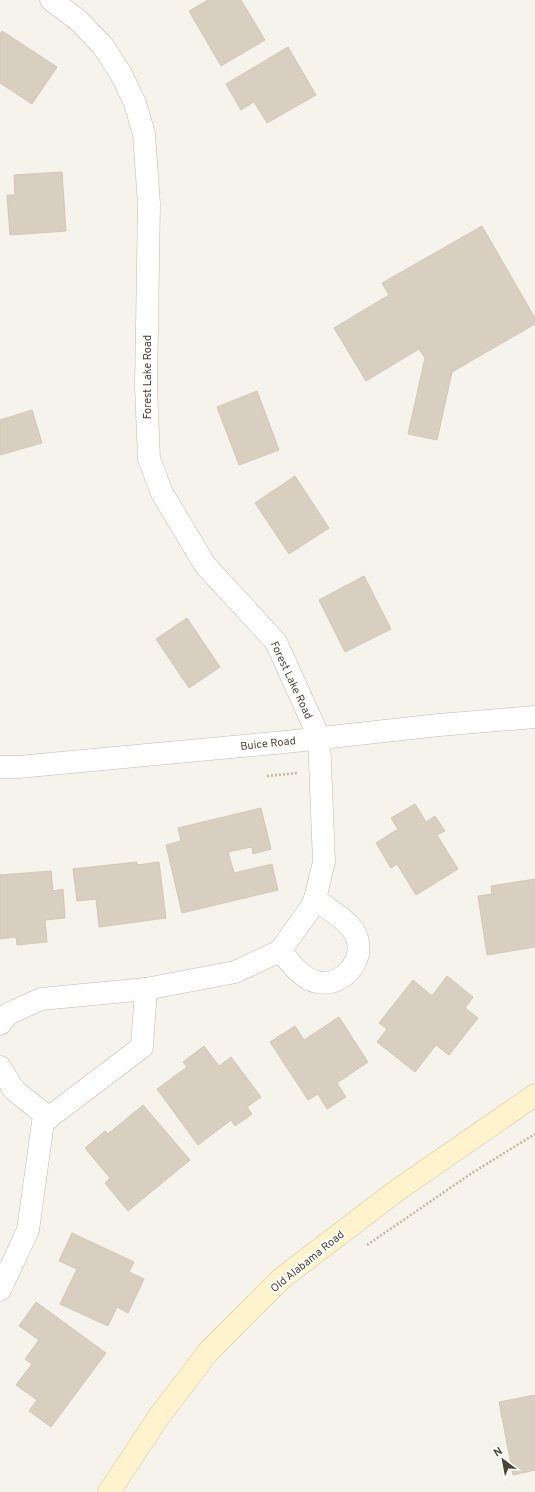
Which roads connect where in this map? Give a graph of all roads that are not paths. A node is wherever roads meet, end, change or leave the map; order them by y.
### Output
1 (51, 0) edge
2 (535, 717) edge
3 (319, 738) junction
4 (0, 767) edge
5 (315, 899) junction
6 (280, 951) junction
7 (146, 989) junction
8 (0, 1024) edge
9 (0, 1067) edge
10 (535, 1095) edge
11 (49, 1118) junction
12 (0, 1290) edge
13 (109, 1492) edge

1 - 3 street, Forest Lake Road
2 - 3 street, Buice Road
3 - 4 street, Buice Road
3 - 5 street
5 - 6 street
5 - 6 street
6 - 7 street
7 - 8 street
7 - 11 street
9 - 11 street
10 - 13 main road, Old Alabama Road
11 - 12 street

